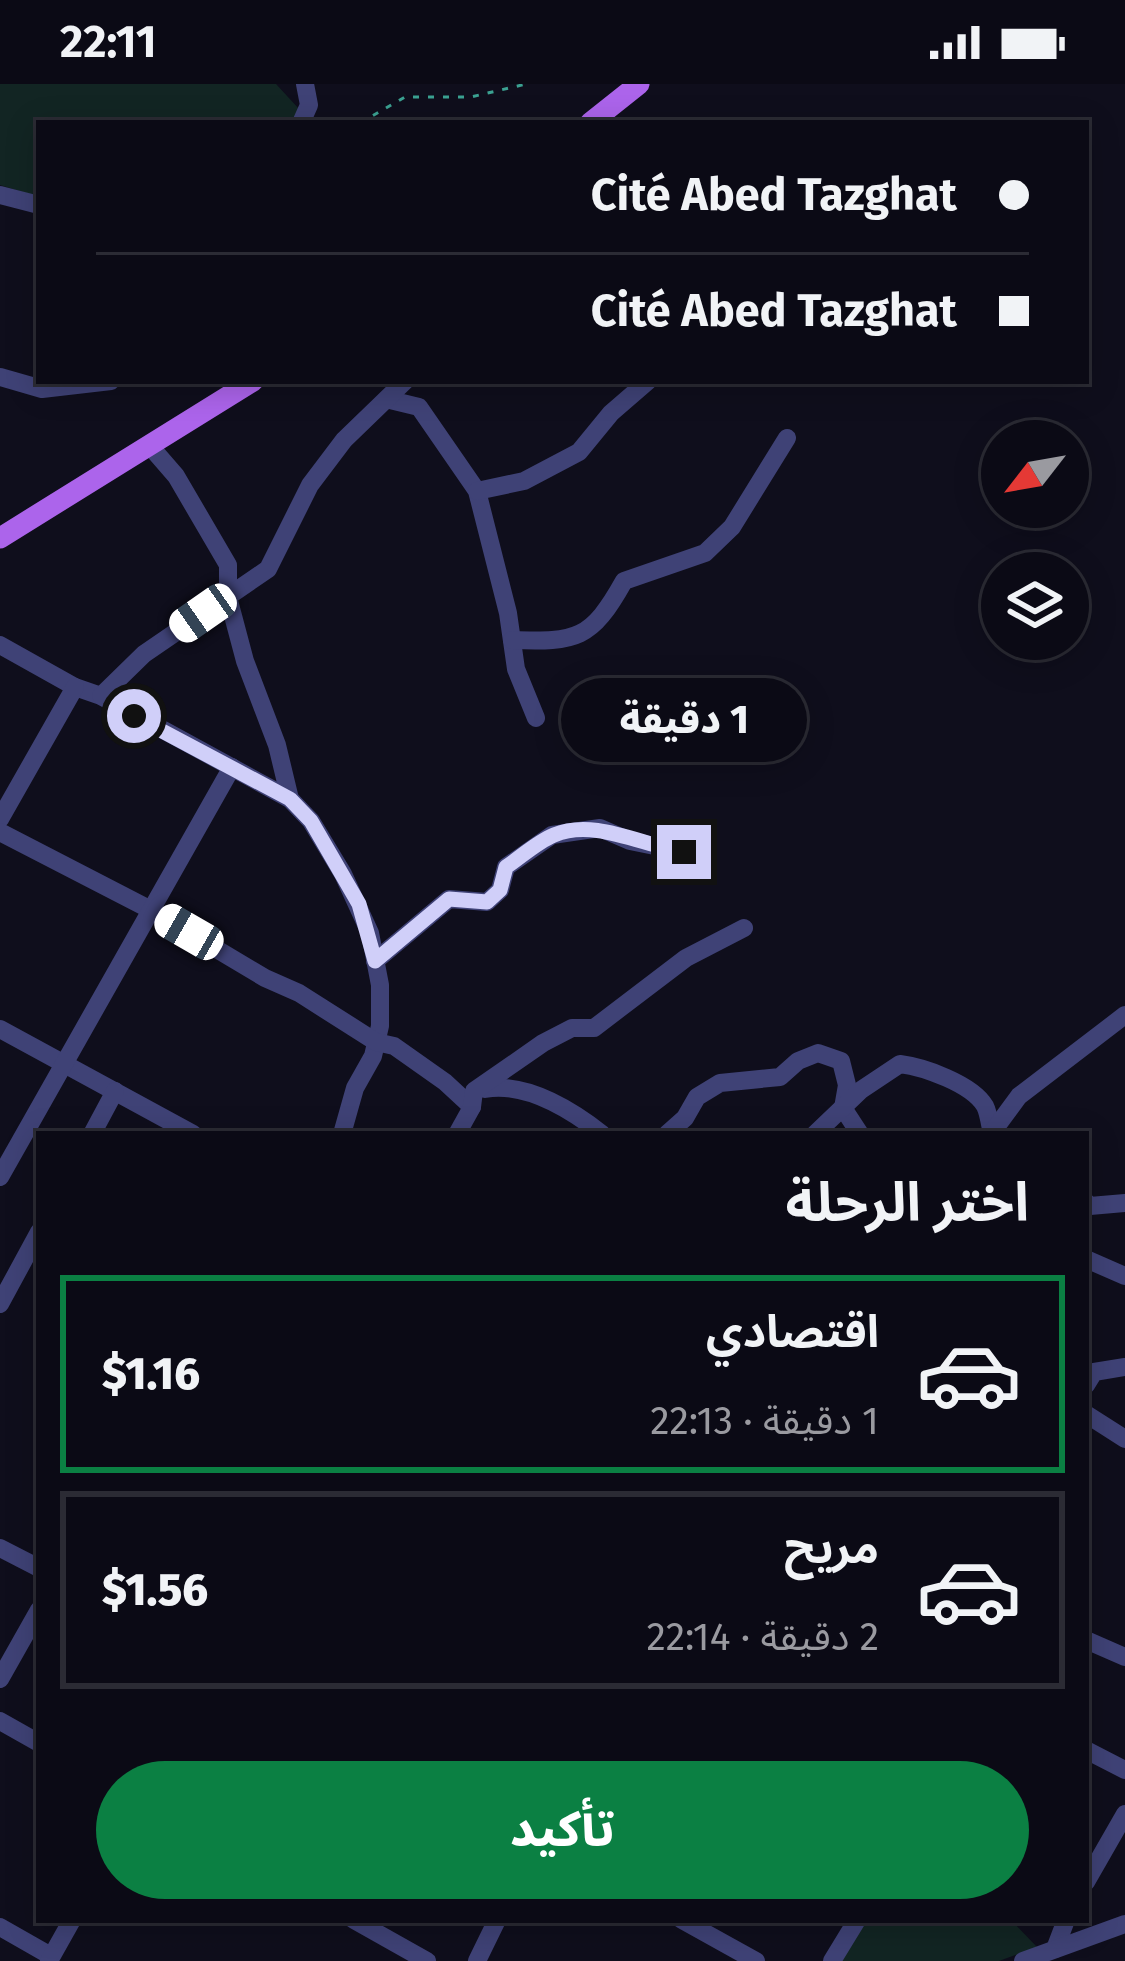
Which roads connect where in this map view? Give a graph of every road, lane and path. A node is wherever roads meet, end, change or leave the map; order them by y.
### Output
1 (287, 84) edge
2 (305, 84) edge
3 (526, 84) edge
4 (639, 84) edge
5 (305, 114) edge
6 (365, 120) edge
7 (594, 120) edge
8 (5, 202) edge
9 (36, 205) edge
10 (0, 377) edge
11 (86, 384) edge
12 (248, 384) edge
13 (403, 384) edge
14 (645, 384) edge
15 (390, 400) junction
16 (787, 438) dead end
17 (150, 446) junction
18 (477, 491) junction
19 (0, 538) edge
20 (228, 597) junction
21 (512, 640) junction
22 (0, 645) edge
23 (75, 688) junction
24 (101, 696) junction
25 (536, 718) dead end
26 (232, 767) junction
27 (290, 799) junction
28 (0, 819) edge
29 (0, 832) edge
30 (684, 852) dead end
31 (151, 910) junction
32 (744, 928) dead end
33 (375, 961) junction
34 (1125, 1015) edge
35 (0, 1029) edge
36 (376, 1042) junction
37 (62, 1063) junction
38 (115, 1091) junction
39 (473, 1099) junction
40 (843, 1108) junction
41 (161, 1126) edge
42 (94, 1131) edge
43 (342, 1131) edge
44 (459, 1131) edge
45 (597, 1131) edge
46 (671, 1131) edge
47 (818, 1131) edge
48 (858, 1131) edge
49 (991, 1131) edge
50 (993, 1131) edge
51 (0, 1177) edge
52 (1125, 1203) edge
53 (1089, 1208) edge
54 (36, 1238) edge
55 (1089, 1260) edge
56 (1125, 1276) edge
57 (0, 1304) edge
58 (1125, 1367) edge
59 (1089, 1380) edge
60 (1089, 1416) edge
61 (1125, 1439) edge
62 (0, 1548) edge
63 (36, 1566) edge
64 (36, 1615) edge
65 (1089, 1641) edge
66 (1122, 1648) edge
67 (0, 1679) edge
68 (0, 1721) edge
69 (36, 1741) edge
70 (1089, 1752) edge
71 (1125, 1770) edge
72 (1125, 1814) edge
73 (1089, 1872) edge
74 (70, 1923) edge
75 (359, 1923) edge
76 (495, 1923) edge
77 (687, 1923) edge
78 (855, 1923) edge
79 (1065, 1923) edge
80 (1125, 1924) edge
81 (0, 1927) edge
82 (1060, 1955) edge
83 (50, 1959) edge
84 (427, 1961) edge
85 (477, 1961) edge
86 (756, 1961) edge
87 (832, 1961) edge
88 (1023, 1961) edge

1 - 5 street
2 - 5 street
3 - 6 path
4 - 7 main road
8 - 9 street
10 - 11 street
12 - 17 main road
13 - 15 street
14 - 18 street
15 - 18 street
15 - 20 street
16 - 21 street
17 - 19 main road
17 - 20 street
18 - 21 street
20 - 24 street
20 - 27 street
21 - 25 street
22 - 23 street
23 - 24 street
23 - 28 street
24 - 26 street
26 - 27 street
26 - 31 street
27 - 33 street
29 - 31 street
30 - 33 street
31 - 36 street
31 - 37 street
32 - 39 street
33 - 36 street
34 - 50 street
35 - 37 street
36 - 39 street
36 - 43 street
37 - 38 street
37 - 51 street
38 - 41 street
38 - 42 street
39 - 44 street
39 - 45 street
40 - 46 street
40 - 47 street
40 - 48 street
40 - 49 street
52 - 53 street
54 - 57 street
55 - 56 street
58 - 59 street
60 - 61 street
62 - 63 street
64 - 67 street
65 - 66 street
68 - 69 street
70 - 71 street
72 - 73 street
74 - 83 street
75 - 84 street
76 - 85 street
77 - 86 street
78 - 87 street
79 - 82 street
80 - 82 street
81 - 83 street
82 - 88 street

